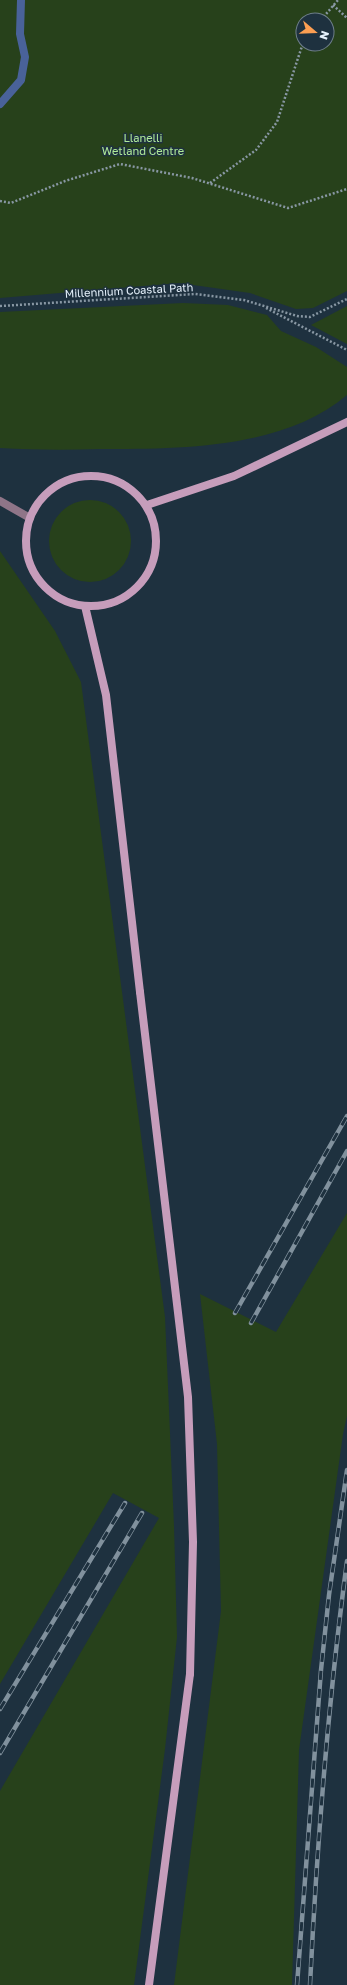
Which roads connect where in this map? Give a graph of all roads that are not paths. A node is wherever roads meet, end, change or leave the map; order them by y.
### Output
1 (347, 422) edge
2 (0, 501) edge
3 (147, 505) junction
4 (30, 518) junction
5 (85, 606) junction
6 (149, 1985) edge

1 - 3 main road
2 - 4 street
3 - 4 main road
3 - 5 main road
4 - 5 main road
5 - 6 main road, bridge

